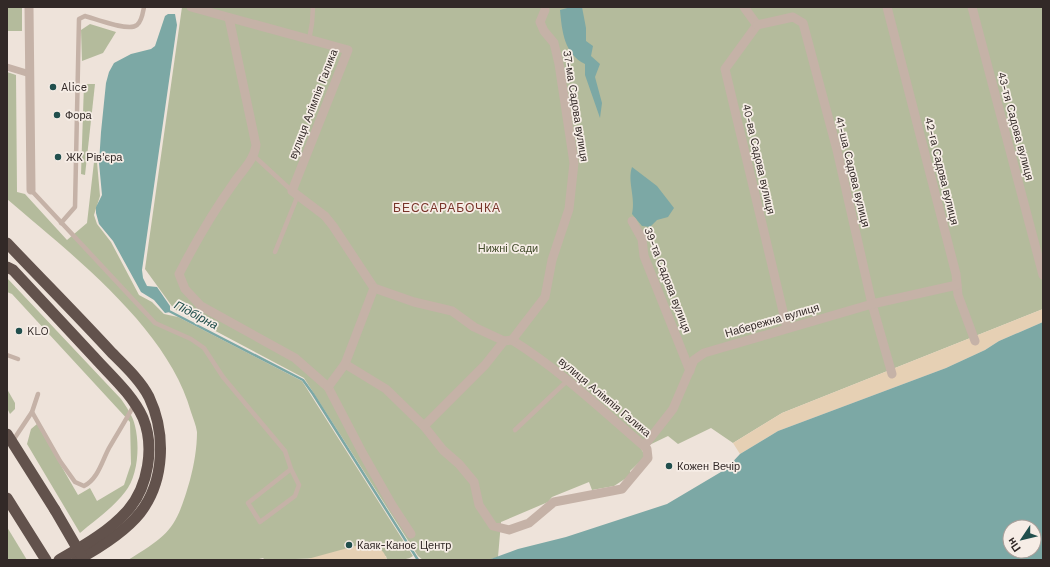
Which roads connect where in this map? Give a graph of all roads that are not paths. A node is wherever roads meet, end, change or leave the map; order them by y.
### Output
1 (29, 7) edge
2 (144, 7) edge
3 (191, 7) edge
4 (313, 7) edge
5 (744, 7) edge
6 (887, 7) edge
7 (972, 7) edge
8 (545, 10) dead end
9 (229, 18) junction
10 (757, 25) junction
11 (309, 40) junction
12 (7, 67) edge
13 (30, 74) junction
14 (254, 156) junction
15 (31, 190) joint
16 (295, 193) junction
17 (632, 221) dead end
18 (61, 223) junction
19 (7, 243) edge
20 (275, 252) dead end
21 (7, 267) edge
22 (1043, 275) edge
23 (957, 284) junction
24 (374, 288) junction
25 (872, 304) junction
26 (787, 328) junction
27 (508, 341) junction
28 (975, 341) dead end
29 (7, 355) edge
30 (18, 359) dead end
31 (345, 364) junction
32 (690, 370) junction
33 (892, 374) dead end
34 (568, 380) junction
35 (328, 388) junction
36 (38, 394) dead end
37 (135, 404) junction
38 (32, 412) junction
39 (424, 426) junction
40 (515, 430) dead end
41 (10, 438) edge
42 (644, 446) junction
43 (291, 469) junction
44 (7, 498) edge
45 (411, 534) dead end
46 (46, 560) edge
47 (59, 560) edge
48 (77, 560) edge
49 (84, 560) edge

1 - 13 street
2 - 18 lane
3 - 9 street, вулиця Алімпія Галика
4 - 11 lane
5 - 10 street
6 - 23 street, 42-га Садова вулиця
7 - 22 street, 43-тя Садова вулиця
8 - 27 street, 37-ма Садова вулиця
9 - 11 street, вулиця Алімпія Галика
9 - 14 street
10 - 25 street, 41-ша Садова вулиця
10 - 26 street, 40-ва Садова вулиця
11 - 16 street, вулиця Алімпія Галика
12 - 13 street
13 - 15 street
14 - 16 lane
14 - 35 street
15 - 18 lane
16 - 20 lane
16 - 24 street
17 - 32 street, 39-та Садова вулиця
18 - 43 lane
19 - 48 highway
21 - 37 highway
23 - 25 street, Набережна вулиця
23 - 28 street, 42-га Садова вулиця
24 - 27 street, вулиця Алімпія Галика
24 - 31 street
25 - 26 street, Набережна вулиця
25 - 33 street, 41-ша Садова вулиця
26 - 32 street, Набережна вулиця
27 - 34 street, вулиця Алімпія Галика
27 - 39 street
29 - 30 lane
31 - 35 street
31 - 39 street, вулиця Алімпія Галика
32 - 42 street, Набережна вулиця
34 - 40 lane
34 - 42 street, вулиця Алімпія Галика
35 - 45 street
36 - 38 lane
37 - 38 lane
37 - 47 highway
38 - 41 lane
39 - 42 street, вулиця Алімпія Галика
41 - 49 highway, bridge
43 - 43 lane
44 - 46 highway

